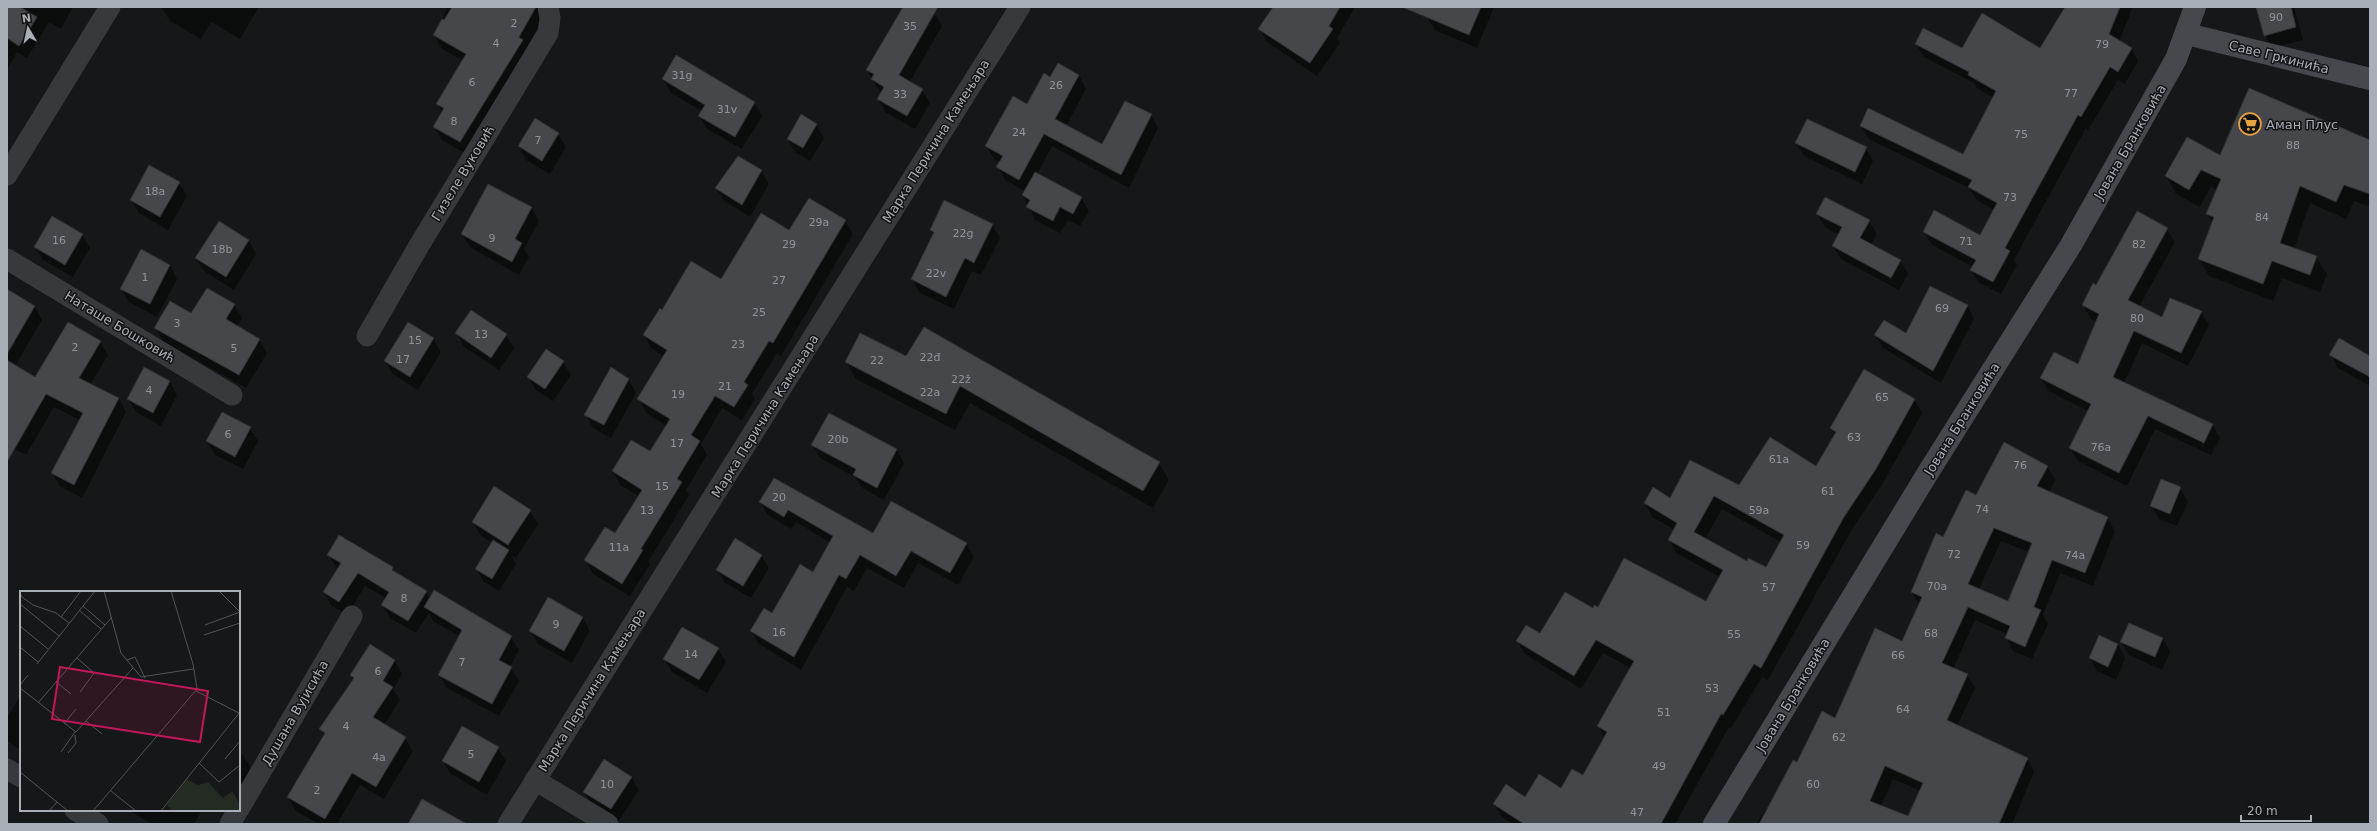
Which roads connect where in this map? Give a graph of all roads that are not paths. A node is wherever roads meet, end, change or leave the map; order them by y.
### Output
1 (110, 7) edge
2 (548, 7) edge
3 (1020, 7) edge
4 (2195, 7) edge
5 (2187, 34) junction
6 (2370, 79) edge
7 (7, 175) edge
8 (7, 259) edge
9 (367, 336) dead end
10 (232, 395) dead end
11 (352, 616) dead end
12 (7, 769) edge
13 (20, 776) edge
14 (535, 780) junction
15 (240, 807) edge
16 (77, 811) edge
17 (238, 811) edge
18 (98, 824) edge
19 (230, 824) edge
20 (508, 824) edge
21 (608, 824) edge
22 (1714, 824) edge

1 - 7 street
2 - 9 street, Гизеле Вуковић
3 - 14 street, Марка Перичина Камењара
4 - 5 main road, Јована Бранковића
5 - 6 main road, Саве Гркинића
5 - 22 main road, Јована Бранковића
8 - 10 street, Наташе Бошковић
11 - 15 street, Душана Вујисића
12 - 13 street
14 - 20 street, Марка Перичина Камењара
14 - 21 street
16 - 18 street
17 - 19 street, Душана Вујисића

